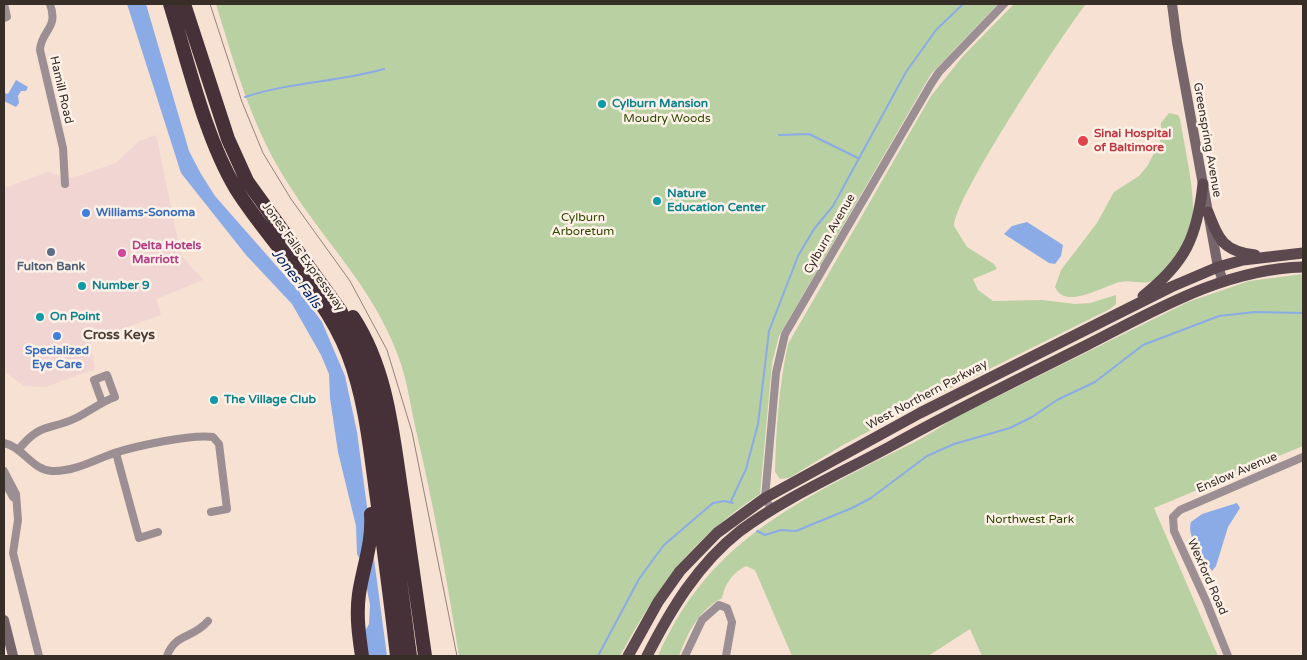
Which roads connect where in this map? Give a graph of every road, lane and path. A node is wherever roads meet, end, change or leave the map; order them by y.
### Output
1 (4, 4) edge
2 (50, 4) edge
3 (170, 4) edge
4 (184, 4) edge
5 (1004, 4) edge
6 (1172, 4) edge
7 (4, 18) edge
8 (65, 184) dead end
9 (1203, 184) junction
10 (1208, 212) junction
11 (274, 221) junction
12 (1303, 253) edge
13 (1264, 256) junction
14 (1218, 267) junction
15 (1303, 267) edge
16 (1223, 280) junction
17 (1124, 311) junction
18 (102, 402) dead end
19 (368, 431) junction
20 (4, 442) edge
21 (19, 449) junction
22 (116, 453) junction
23 (1303, 457) edge
24 (4, 471) edge
25 (4, 481) edge
26 (765, 498) junction
27 (17, 503) junction
28 (772, 510) junction
29 (1180, 510) joint
30 (211, 512) dead end
31 (158, 532) dead end
32 (4, 620) edge
33 (208, 621) dead end
34 (13, 656) edge
35 (39, 656) edge
36 (168, 656) edge
37 (362, 656) edge
38 (396, 656) edge
39 (410, 656) edge
40 (425, 656) edge
41 (628, 656) edge
42 (647, 656) edge
43 (685, 656) edge
44 (726, 656) edge
45 (1228, 656) edge

1 - 7 street
2 - 8 street, Hamill Road
3 - 19 highway, Jones Falls Expressway
4 - 11 highway, Jones Falls Expressway
5 - 26 street, Cylburn Avenue
6 - 9 main road, Greenspring Avenue
9 - 10 main road, Greenspring Avenue
9 - 17 main road
10 - 13 main road
10 - 14 main road, Greenspring Avenue
11 - 39 highway, Jones Falls Expressway
11 - 40 highway
12 - 13 main road, West Northern Parkway
13 - 14 main road, West Northern Parkway
14 - 16 main road, Greenspring Avenue
14 - 17 main road, West Northern Parkway
15 - 16 main road
16 - 28 main road
17 - 26 main road, West Northern Parkway
18 - 21 street
19 - 37 highway
19 - 38 highway, Jones Falls Expressway
20 - 21 street
21 - 22 street
22 - 30 street
22 - 31 street
23 - 29 street, Enslow Avenue
24 - 27 street
25 - 27 street
26 - 28 street
26 - 41 main road, West Northern Parkway
27 - 35 street
28 - 42 main road
29 - 45 street, Wexford Road
32 - 34 main road
33 - 36 street
43 - 44 street

